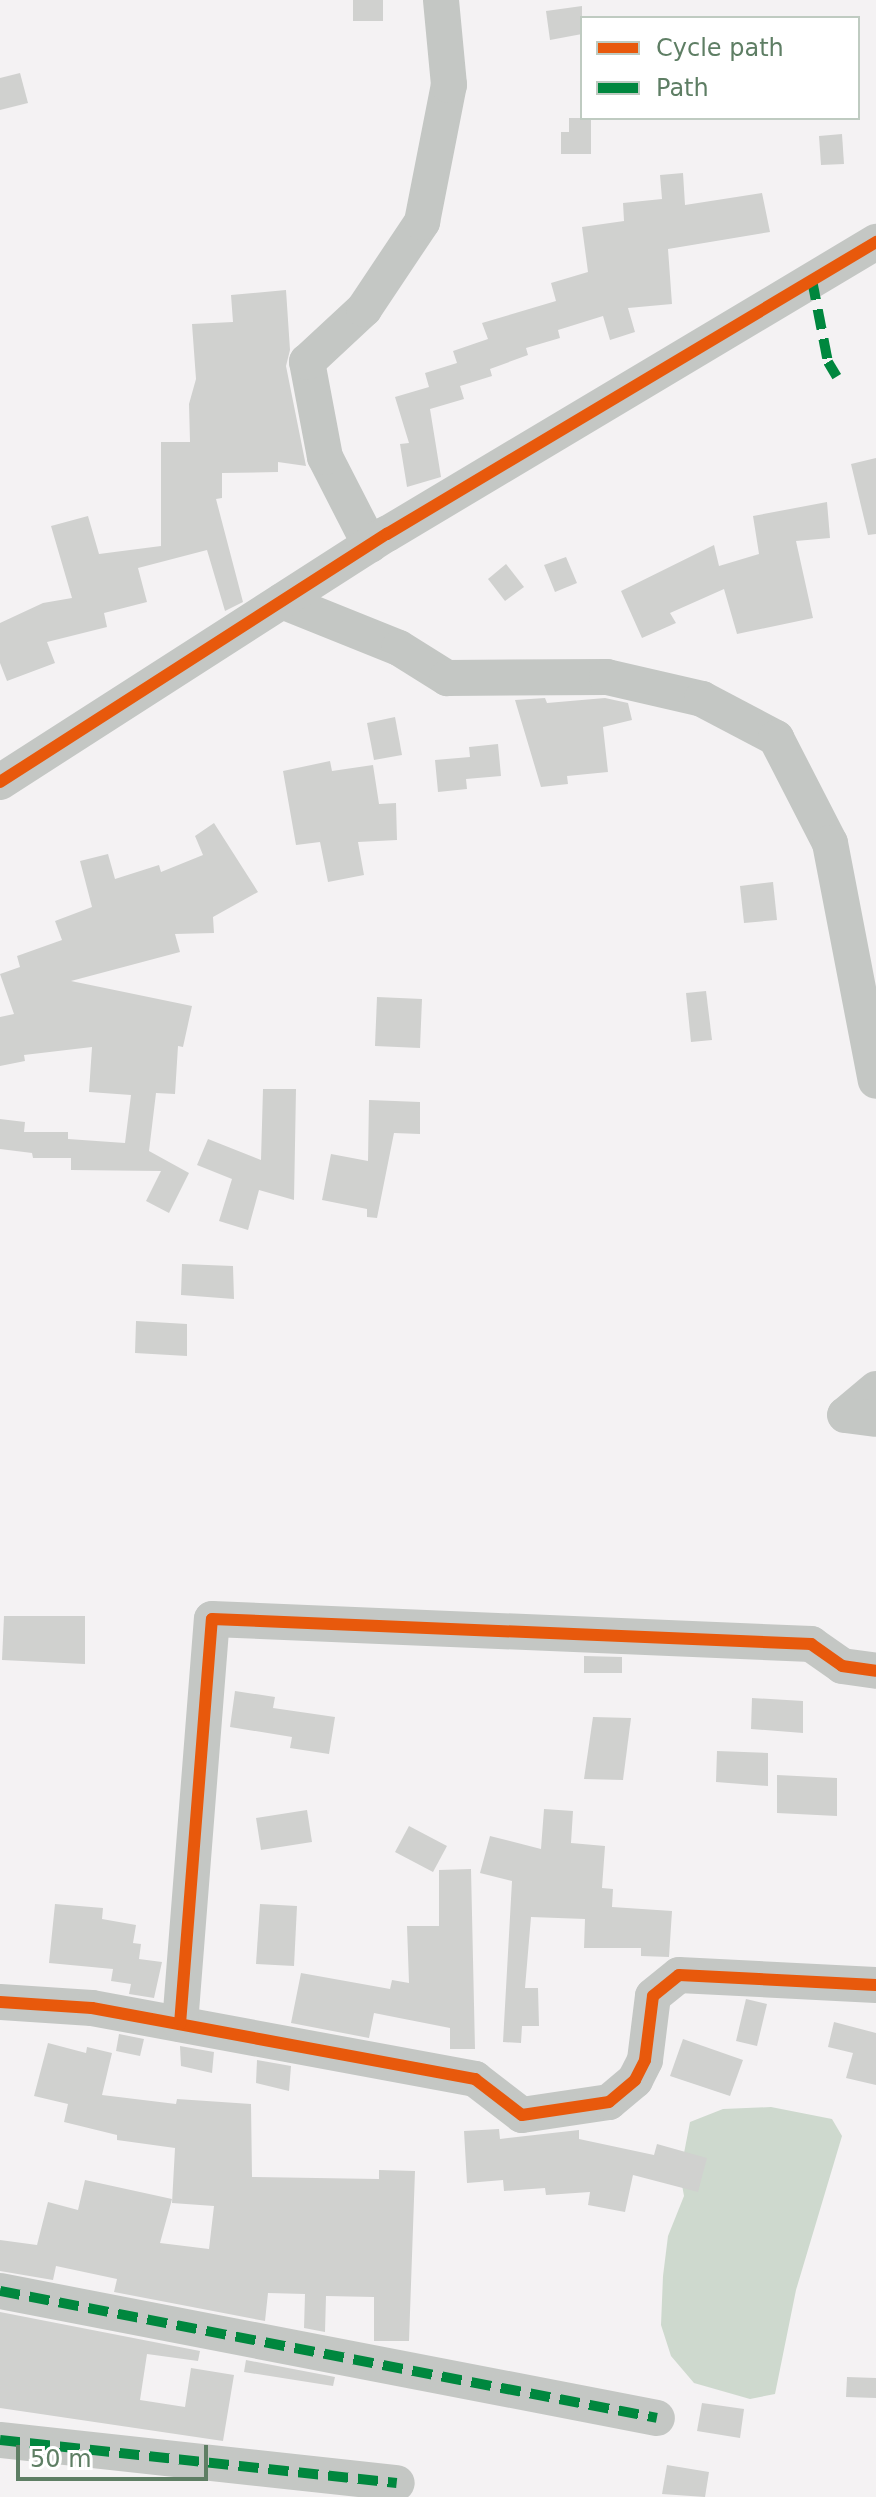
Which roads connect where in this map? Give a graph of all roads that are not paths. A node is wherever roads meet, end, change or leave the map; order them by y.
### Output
1 (441, 0) edge
2 (876, 242) edge
3 (370, 545) junction
4 (282, 601) junction
5 (0, 782) edge
6 (876, 1081) edge
7 (876, 1389) edge
8 (876, 1419) edge
9 (876, 1671) edge
10 (876, 1985) edge
11 (0, 2002) edge
12 (180, 2024) junction
13 (0, 2291) edge
14 (657, 2418) dead end
15 (0, 2440) edge
16 (397, 2483) dead end

1 - 3 street
2 - 3 street
3 - 4 street
4 - 5 street
4 - 6 street
7 - 8 street
9 - 12 street
10 - 12 street
11 - 12 street
13 - 14 street
15 - 16 street

